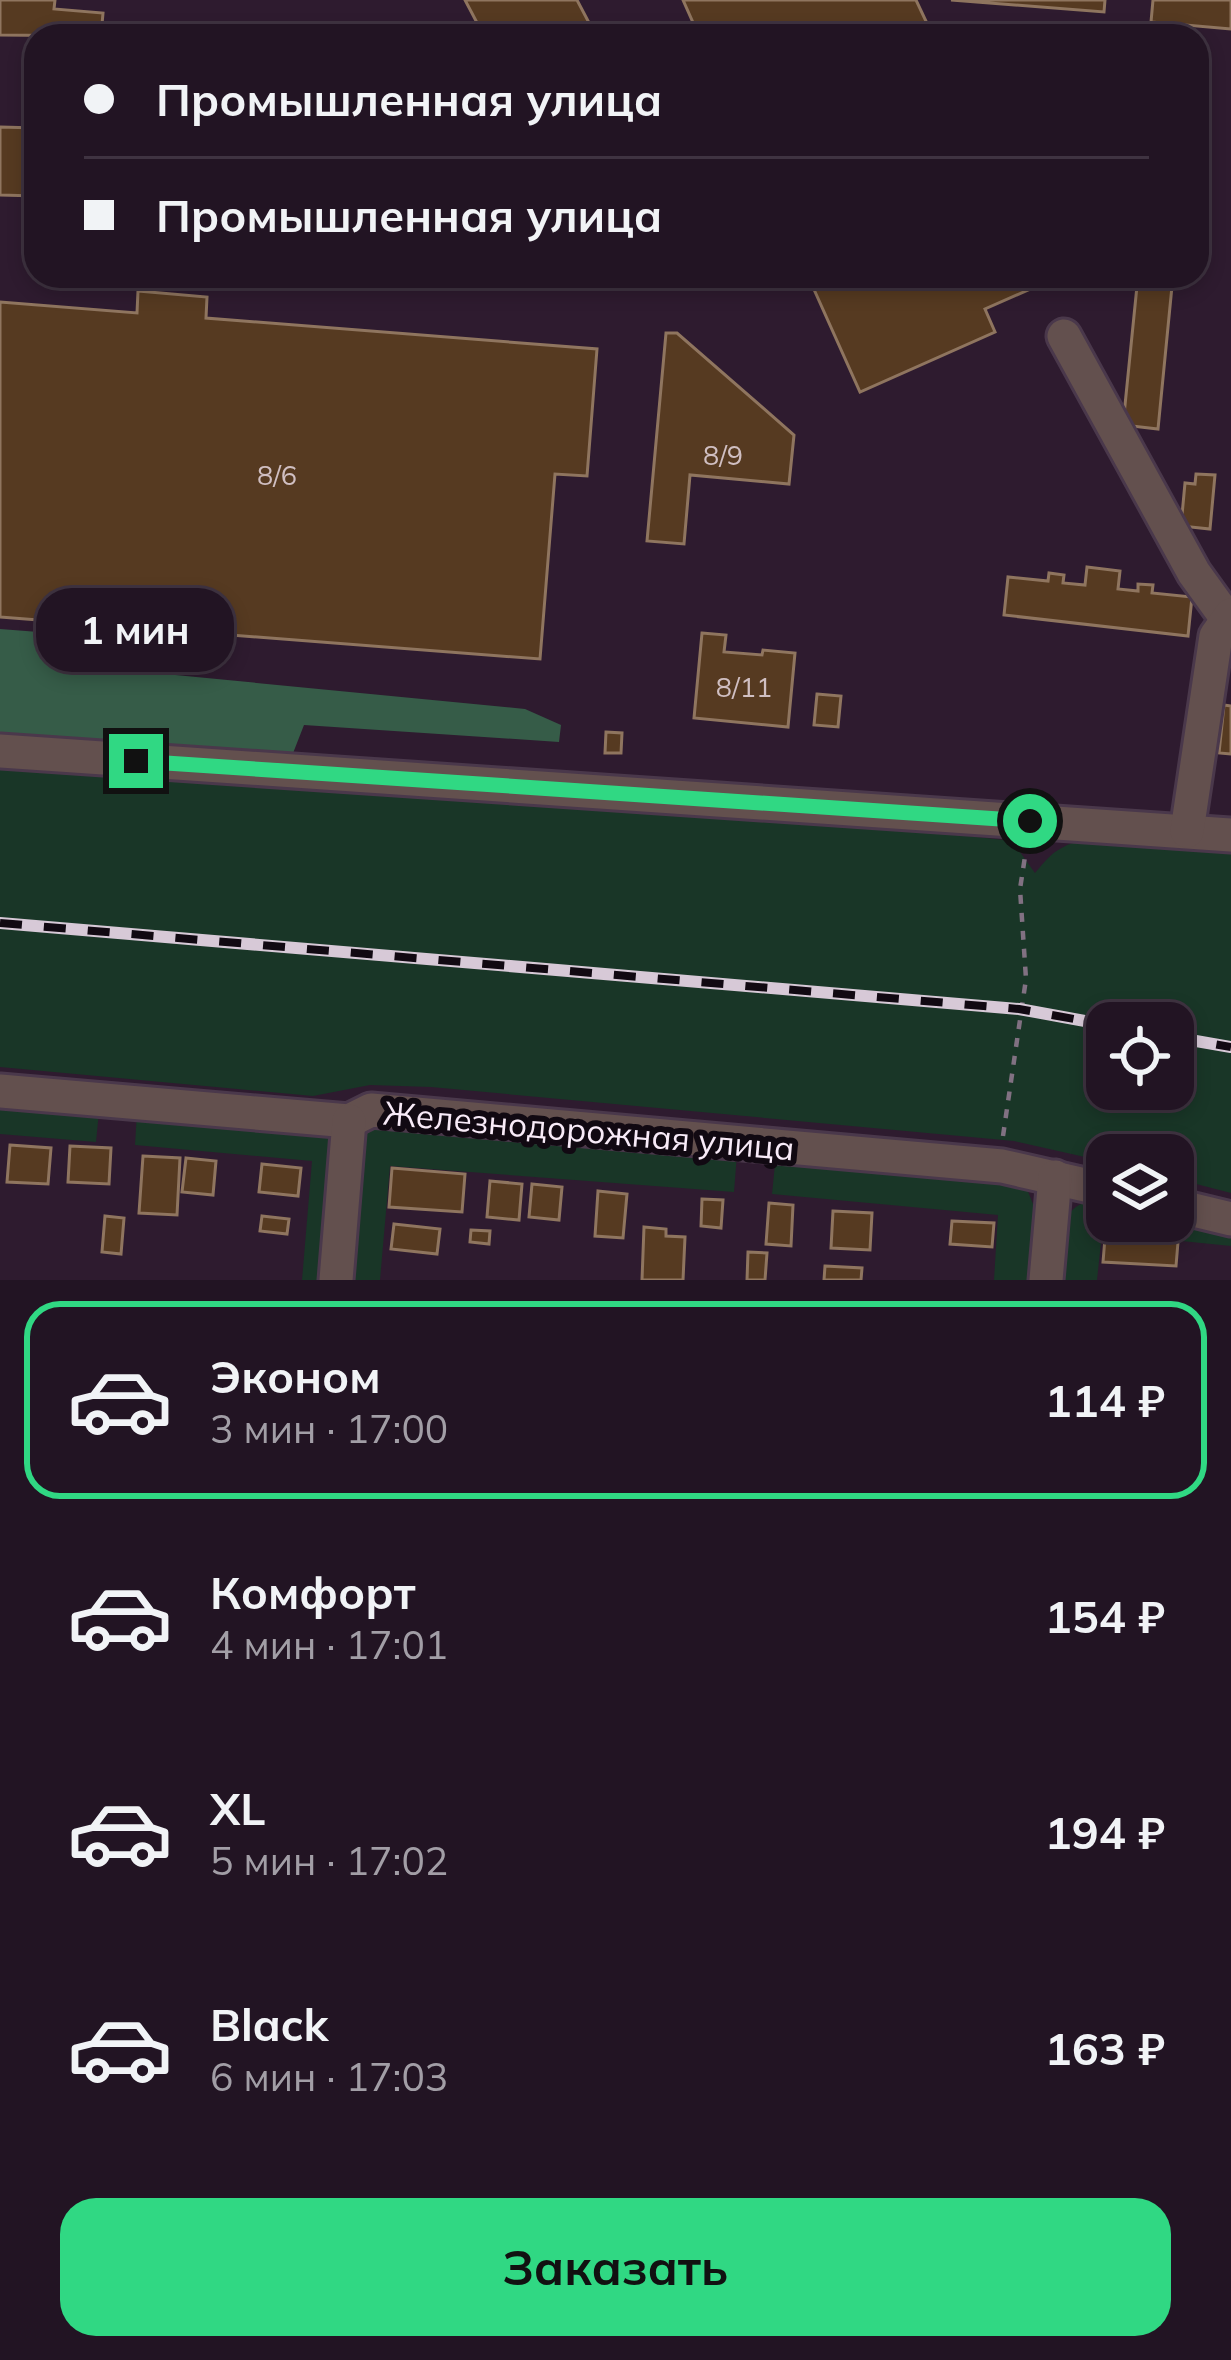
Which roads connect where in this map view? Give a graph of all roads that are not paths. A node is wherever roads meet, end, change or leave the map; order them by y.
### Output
1 (1064, 337) dead end
2 (1229, 618) edge
3 (0, 751) edge
4 (1187, 831) junction
5 (1231, 835) edge
6 (0, 1091) edge
7 (350, 1121) junction
8 (1054, 1177) junction
9 (1086, 1185) edge
10 (1194, 1210) edge
11 (1231, 1220) edge
12 (336, 1280) edge
13 (1046, 1280) edge

1 - 2 street
2 - 4 street
3 - 4 street
4 - 5 street
6 - 7 street, Железнодорожная улица
7 - 8 street, Железнодорожная улица
7 - 12 street
8 - 9 street, Железнодорожная улица
8 - 13 street
10 - 11 street

